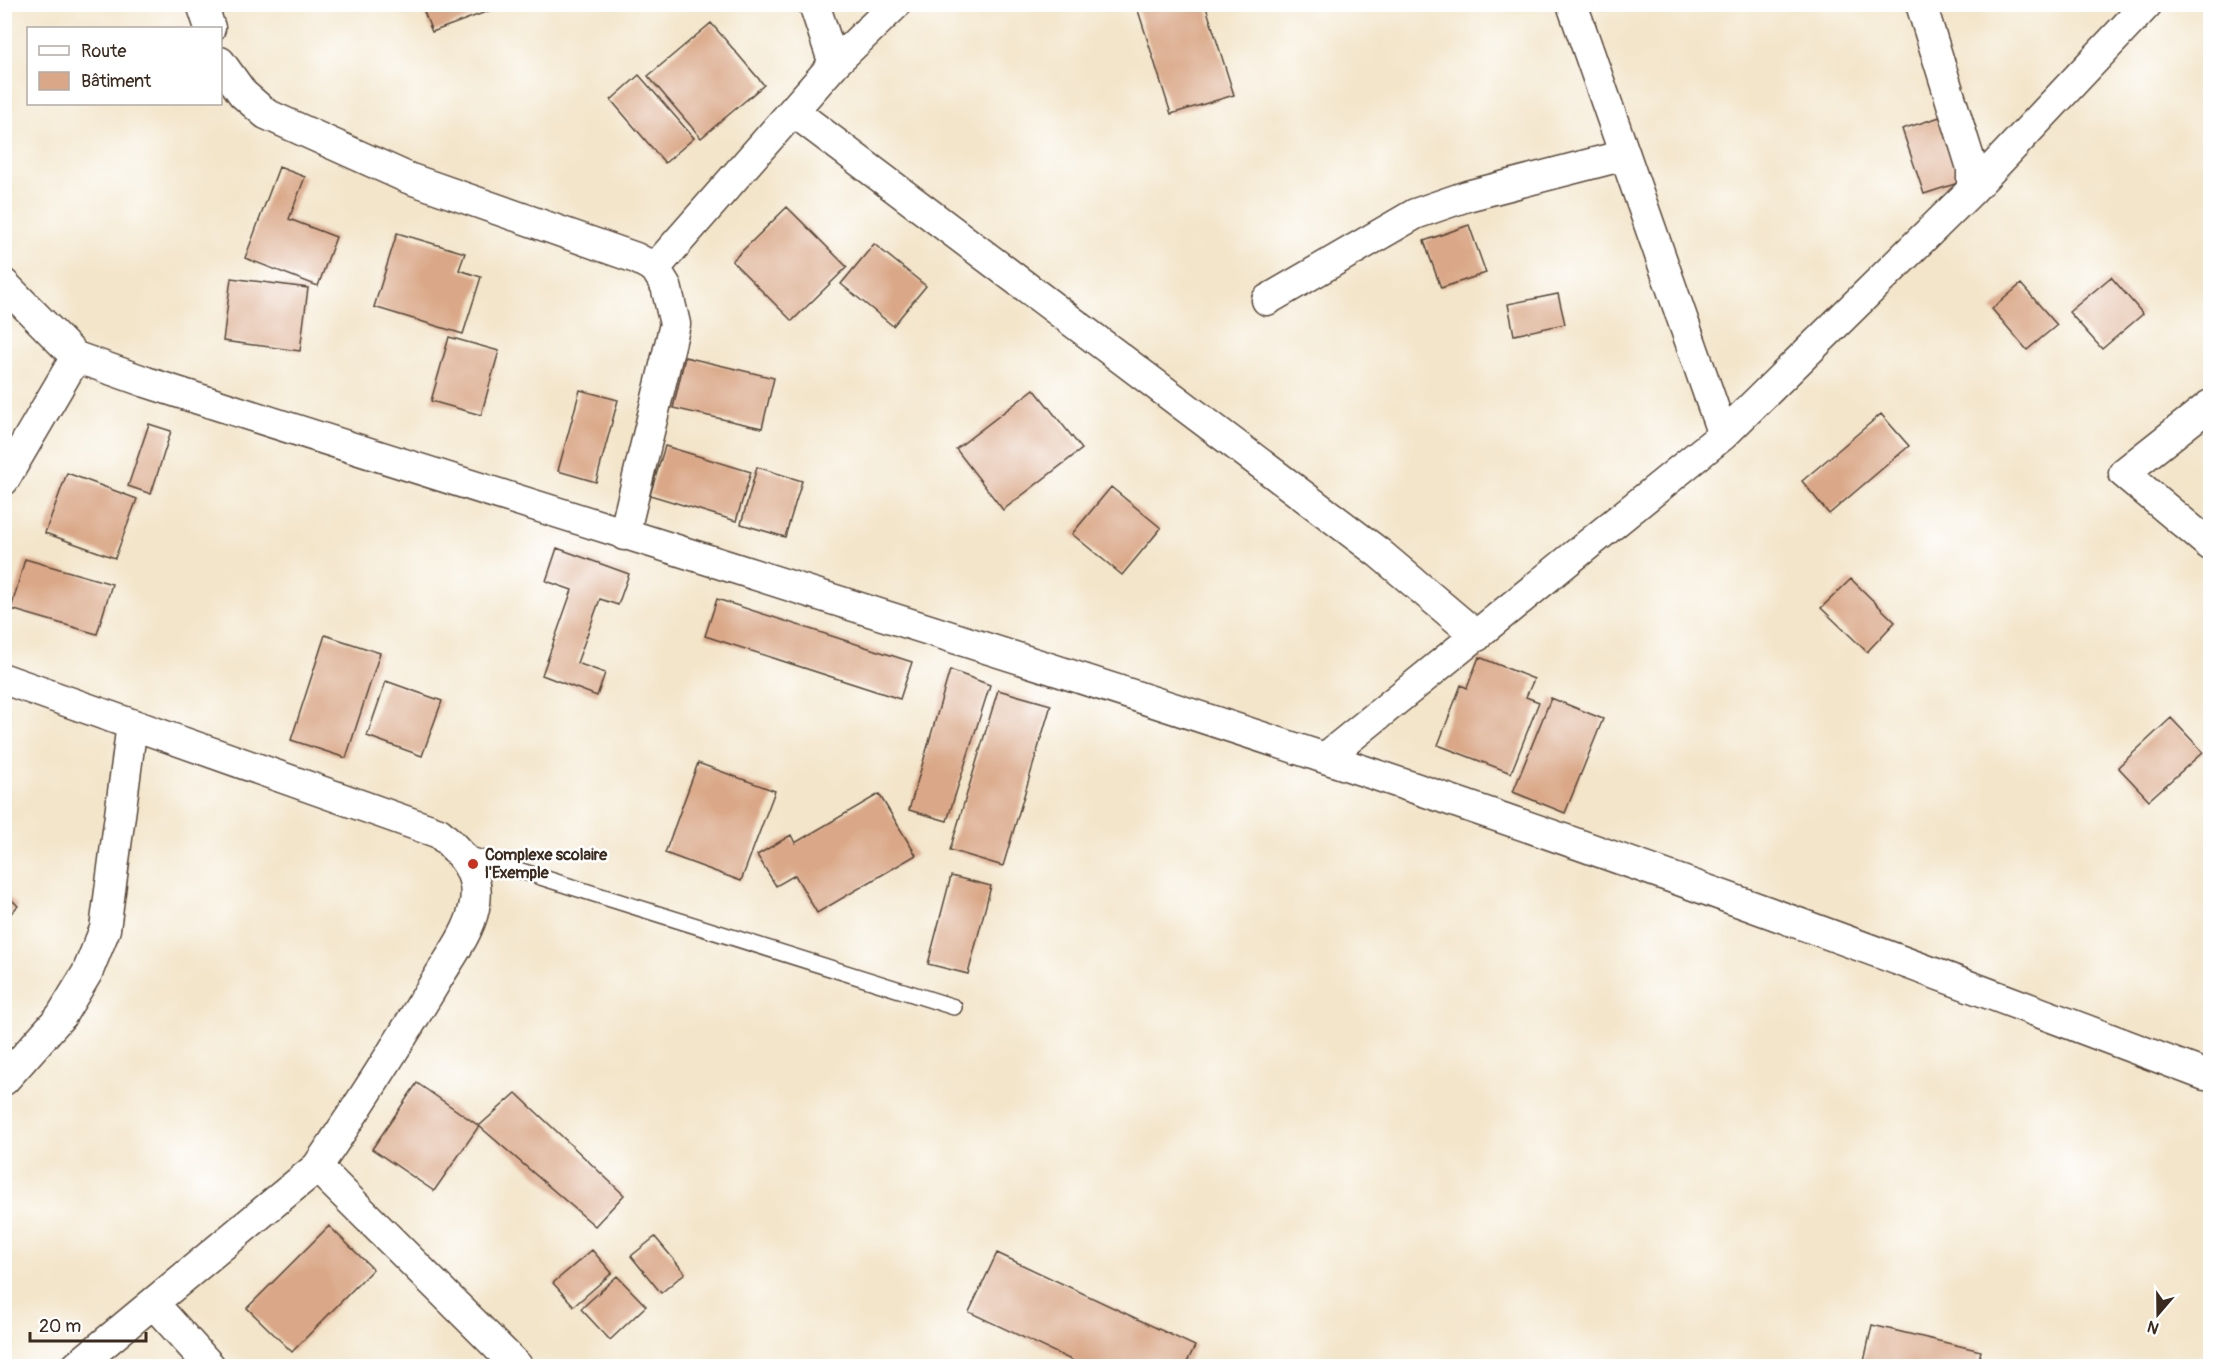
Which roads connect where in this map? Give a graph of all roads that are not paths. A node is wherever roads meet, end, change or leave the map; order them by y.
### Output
1 (202, 4) edge
2 (814, 4) edge
3 (896, 4) edge
4 (1572, 4) edge
5 (1921, 4) edge
6 (2147, 4) edge
7 (210, 27) edge
8 (834, 64) junction
9 (222, 65) edge
10 (793, 111) junction
11 (1625, 154) junction
12 (1972, 190) junction
13 (655, 268) junction
14 (4, 284) edge
15 (1267, 300) dead end
16 (76, 357) junction
17 (2211, 405) edge
18 (1723, 435) junction
19 (4, 480) edge
20 (624, 535) junction
21 (2211, 545) edge
22 (1477, 636) junction
23 (4, 679) edge
24 (132, 724) junction
25 (1325, 758) junction
26 (461, 852) junction
27 (954, 1006) dead end
28 (2205, 1076) dead end
29 (4, 1080) edge
30 (317, 1167) junction
31 (153, 1303) junction
32 (77, 1366) edge
33 (210, 1366) edge
34 (517, 1366) edge

1 - 7 street
2 - 8 street
3 - 8 street
4 - 11 street
5 - 12 street
6 - 12 street
8 - 10 street
9 - 13 street
10 - 13 street
10 - 22 street
11 - 15 street
11 - 18 street
12 - 18 street
13 - 20 street
14 - 16 street
16 - 19 street
16 - 20 street
17 - 21 street
18 - 22 street
20 - 25 street
22 - 25 street
23 - 24 street
24 - 26 street
24 - 29 street
25 - 28 street
26 - 27 lane
26 - 30 street
30 - 31 street
30 - 34 street
31 - 32 street
31 - 33 street

